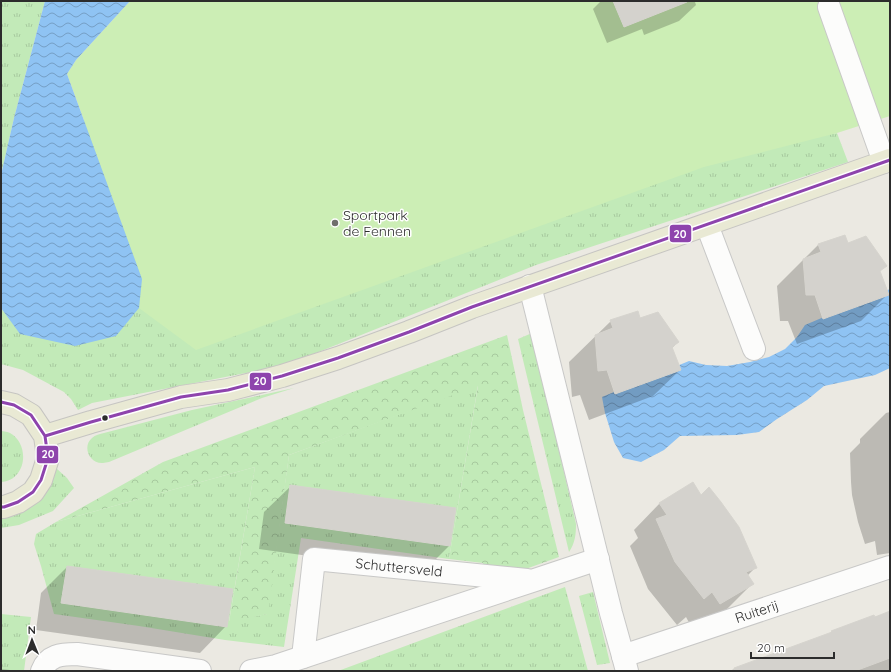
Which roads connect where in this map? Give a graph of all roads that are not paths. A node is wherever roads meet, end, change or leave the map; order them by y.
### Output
1 (830, 7) dead end
2 (887, 161) edge
3 (707, 225) junction
4 (530, 286) junction
5 (754, 349) dead end
6 (1, 402) edge
7 (45, 436) junction
8 (1, 507) edge
9 (598, 559) junction
10 (890, 567) edge
11 (535, 580) junction
12 (303, 657) junction
13 (625, 663) edge
14 (277, 668) edge
15 (42, 671) edge
16 (200, 671) edge
17 (251, 671) edge

1 - 2 street
2 - 3 main road
3 - 4 main road
3 - 5 street
4 - 7 main road
4 - 9 street
6 - 7 main road
7 - 8 main road
9 - 11 street, Schuttersveld
9 - 13 street
10 - 13 street, Ruiterij
11 - 12 street, Schuttersveld
11 - 12 street, Schuttersveld
12 - 14 street, Schuttersveld
14 - 17 street, Schuttersveld
15 - 16 street

